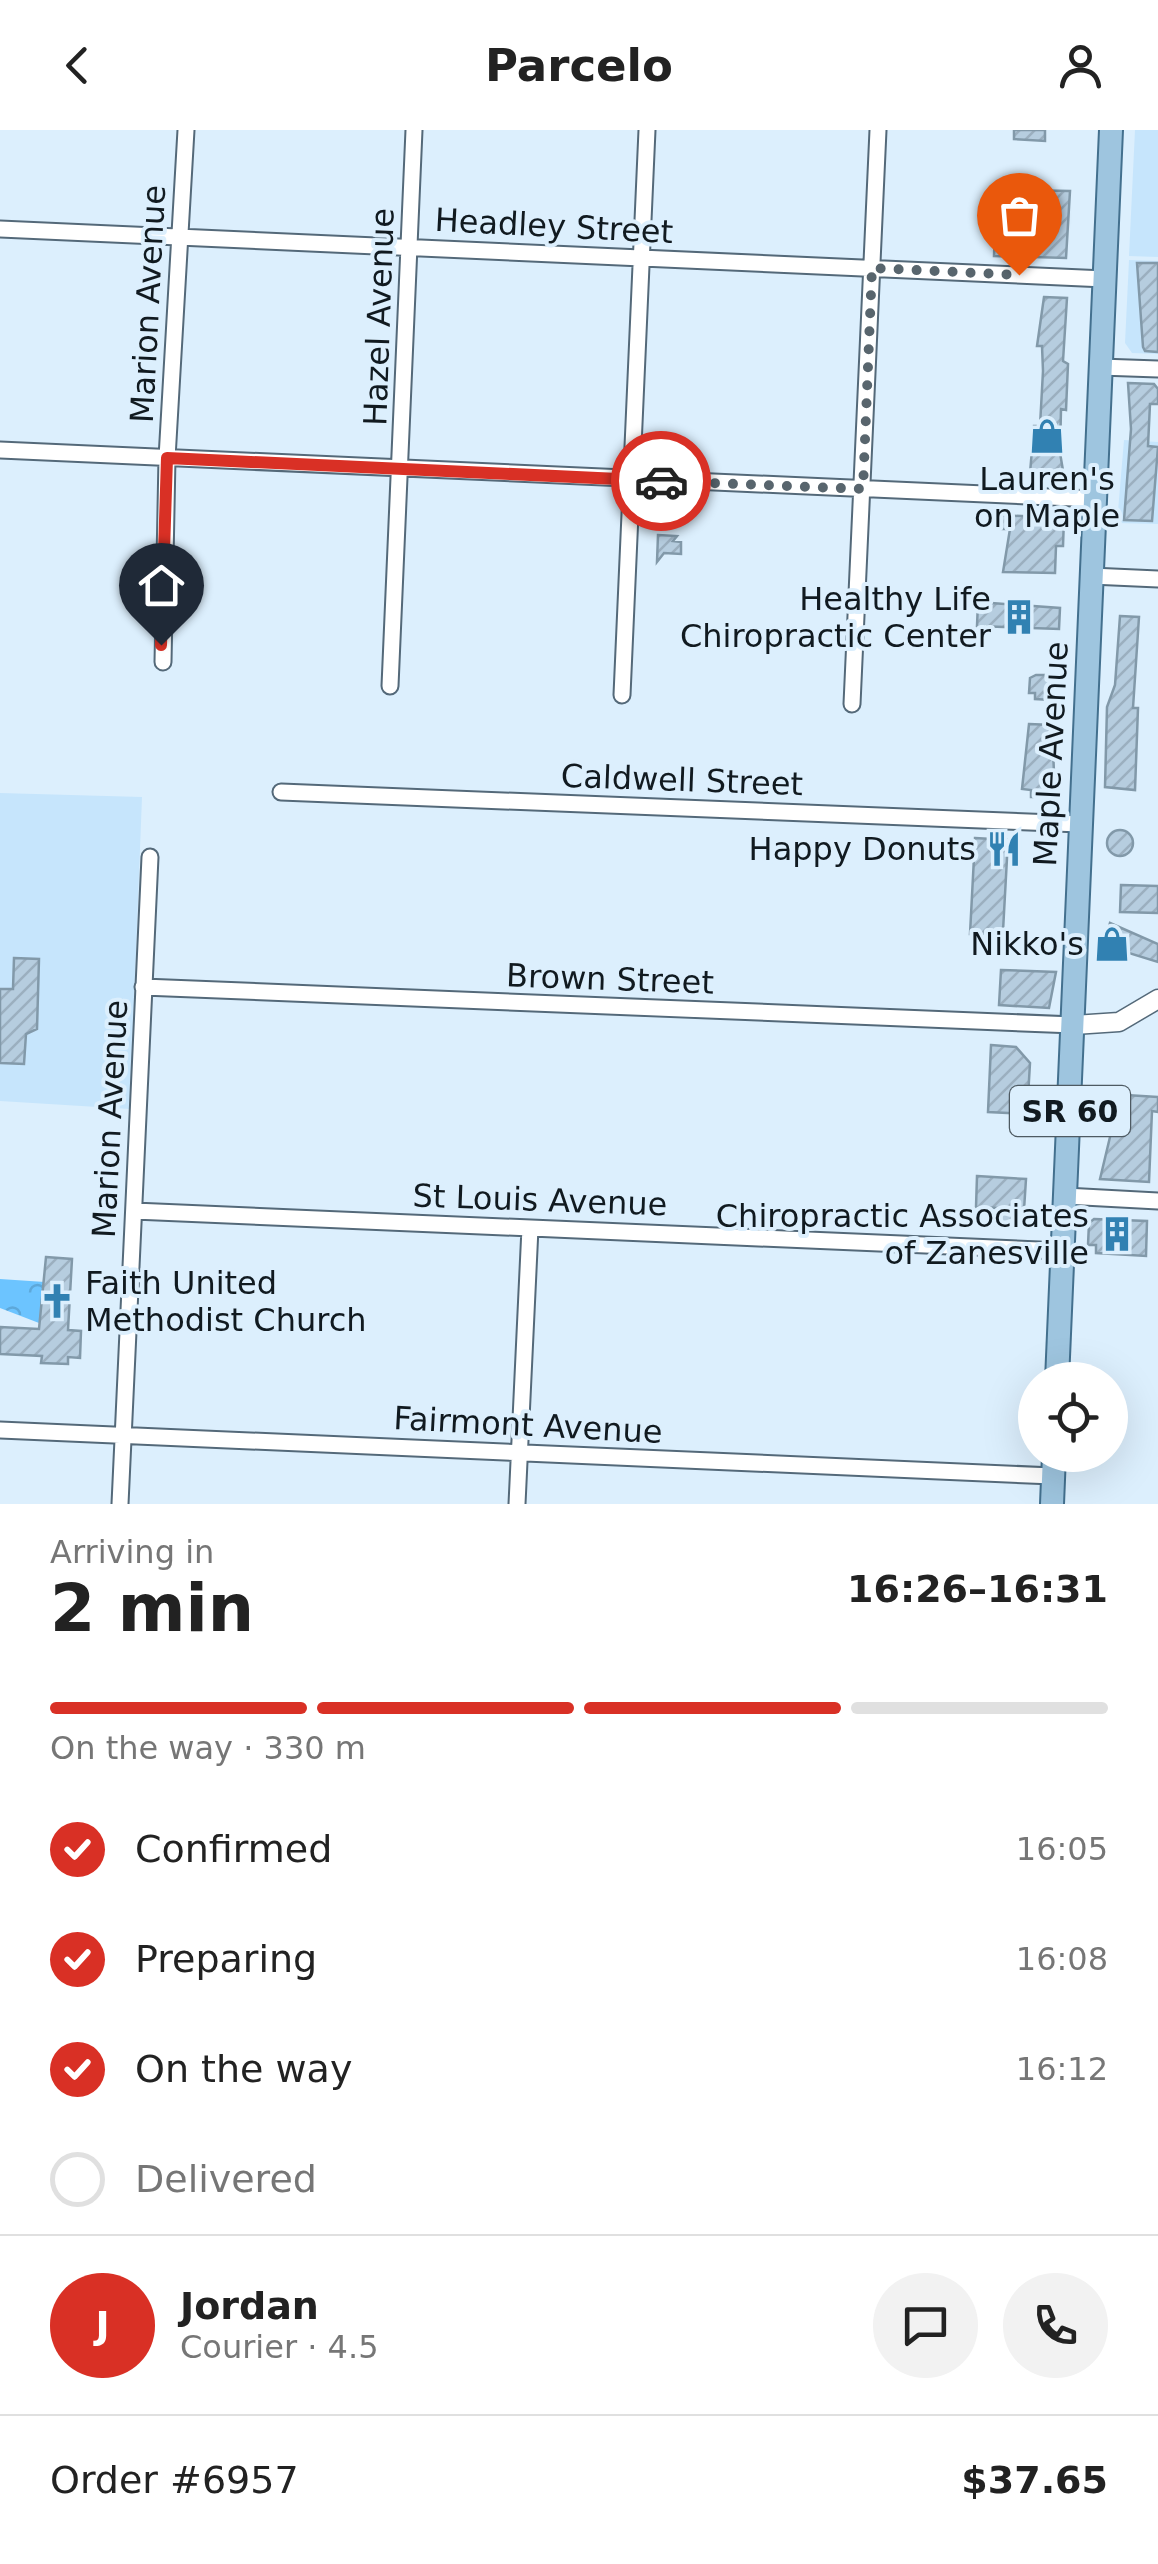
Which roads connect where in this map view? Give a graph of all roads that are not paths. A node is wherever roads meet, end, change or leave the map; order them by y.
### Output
1 (186, 130) edge
2 (414, 130) edge
3 (647, 130) edge
4 (878, 130) edge
5 (1112, 130) edge
6 (0, 229) edge
7 (179, 235) junction
8 (408, 247) junction
9 (640, 258) junction
10 (872, 268) junction
11 (1104, 279) junction
12 (1100, 367) junction
13 (1158, 369) edge
14 (0, 450) edge
15 (167, 458) junction
16 (400, 470) junction
17 (631, 480) junction
18 (863, 489) junction
19 (1095, 499) junction
20 (1092, 576) junction
21 (1158, 580) edge
22 (163, 662) dead end
23 (390, 686) dead end
24 (622, 696) dead end
25 (852, 704) dead end
26 (281, 792) dead end
27 (1080, 824) junction
28 (150, 857) dead end
29 (143, 987) junction
30 (1158, 999) edge
31 (1074, 1025) junction
32 (1065, 1196) junction
33 (1158, 1201) edge
34 (134, 1211) junction
35 (530, 1228) junction
36 (1063, 1251) junction
37 (1058, 1362) edge
38 (0, 1430) edge
39 (123, 1436) junction
40 (519, 1452) junction
41 (1018, 1465) edge
42 (1053, 1472) edge
43 (120, 1504) edge
44 (517, 1504) edge
45 (1052, 1504) edge

1 - 7 street, Marion Avenue
2 - 8 street, Hazel Avenue
3 - 9 street
4 - 10 street
5 - 11 main road, Maple Avenue / SR 60
6 - 7 street, Headley Street
7 - 8 street, Headley Street
7 - 15 street, Marion Avenue
8 - 9 street, Headley Street
8 - 16 street, Hazel Avenue
9 - 10 street, Headley Street
9 - 17 street
10 - 11 street, Headley Street
10 - 18 street
11 - 12 main road, Maple Avenue / SR 60
12 - 13 street
12 - 19 main road, Maple Avenue / SR 60
14 - 15 street
15 - 16 street
15 - 22 street, Marion Avenue
16 - 17 street
16 - 23 street, Hazel Avenue
17 - 18 street
17 - 24 street
18 - 19 street
18 - 25 street
19 - 20 main road, Maple Avenue / SR 60
20 - 21 street
20 - 27 main road, Maple Avenue / SR 60
26 - 27 street, Caldwell Street
27 - 31 main road, Maple Avenue / SR 60
28 - 29 street, Marion Avenue
29 - 31 street, Brown Street
29 - 34 street, Marion Avenue
30 - 31 street
31 - 32 main road, Maple Avenue / SR 60
32 - 33 street
32 - 36 main road, Maple Avenue / SR 60
34 - 35 street, St Louis Avenue
34 - 39 street, Marion Avenue
35 - 36 street, St Louis Avenue
35 - 40 street
36 - 37 main road, Maple Avenue / SR 60
38 - 39 street, Fairmont Avenue
39 - 40 street, Fairmont Avenue
39 - 43 street, Marion Avenue
40 - 41 street, Fairmont Avenue
40 - 44 street
42 - 45 main road

